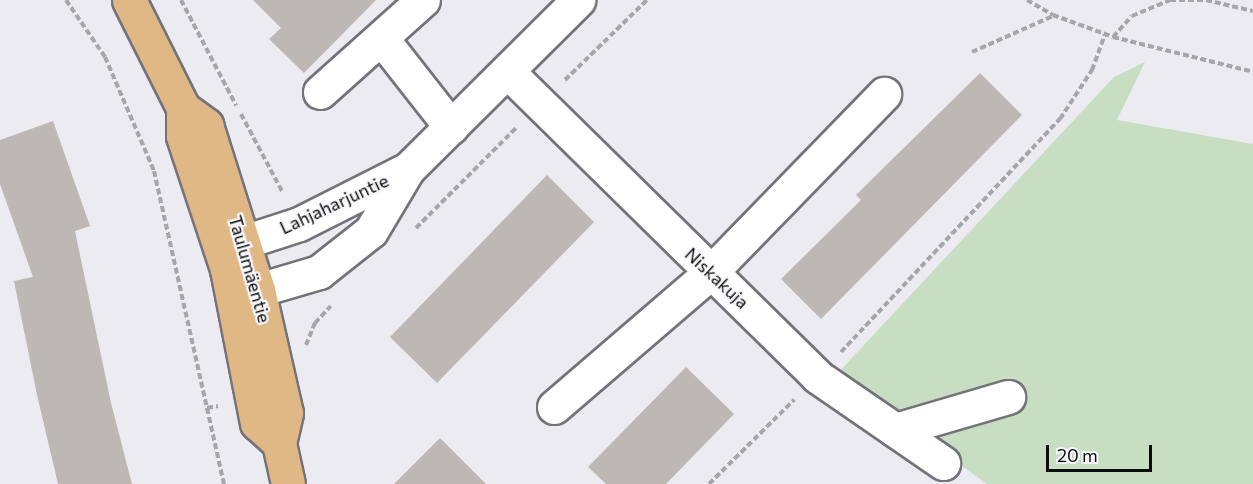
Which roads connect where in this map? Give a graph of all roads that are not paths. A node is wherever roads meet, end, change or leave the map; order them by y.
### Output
1 (129, 0) edge
2 (423, 0) edge
3 (578, 0) edge
4 (382, 39) junction
5 (508, 72) junction
6 (320, 92) dead end
7 (884, 94) dead end
8 (451, 127) junction
9 (408, 169) junction
10 (235, 255) junction
11 (710, 273) junction
12 (258, 290) junction
13 (1008, 397) dead end
14 (554, 407) dead end
15 (895, 430) junction
16 (279, 443) junction
17 (943, 463) dead end
18 (288, 484) edge

1 - 10 main road, Taulumäentie
2 - 4 street
3 - 5 street, Lahjaharjuntie
4 - 6 street
4 - 8 street
5 - 8 street, Lahjaharjuntie
5 - 11 street, Niskakuja
7 - 11 street
8 - 9 street, Lahjaharjuntie
9 - 10 street, Lahjaharjuntie
9 - 12 street, Lahjaharjuntie
10 - 12 street
10 - 16 main road, Taulumäentie
11 - 14 street
11 - 15 street, Niskakuja
12 - 16 main road, Taulumäentie
13 - 15 street
15 - 17 street, Niskakuja
16 - 18 main road, Taulumäentie

